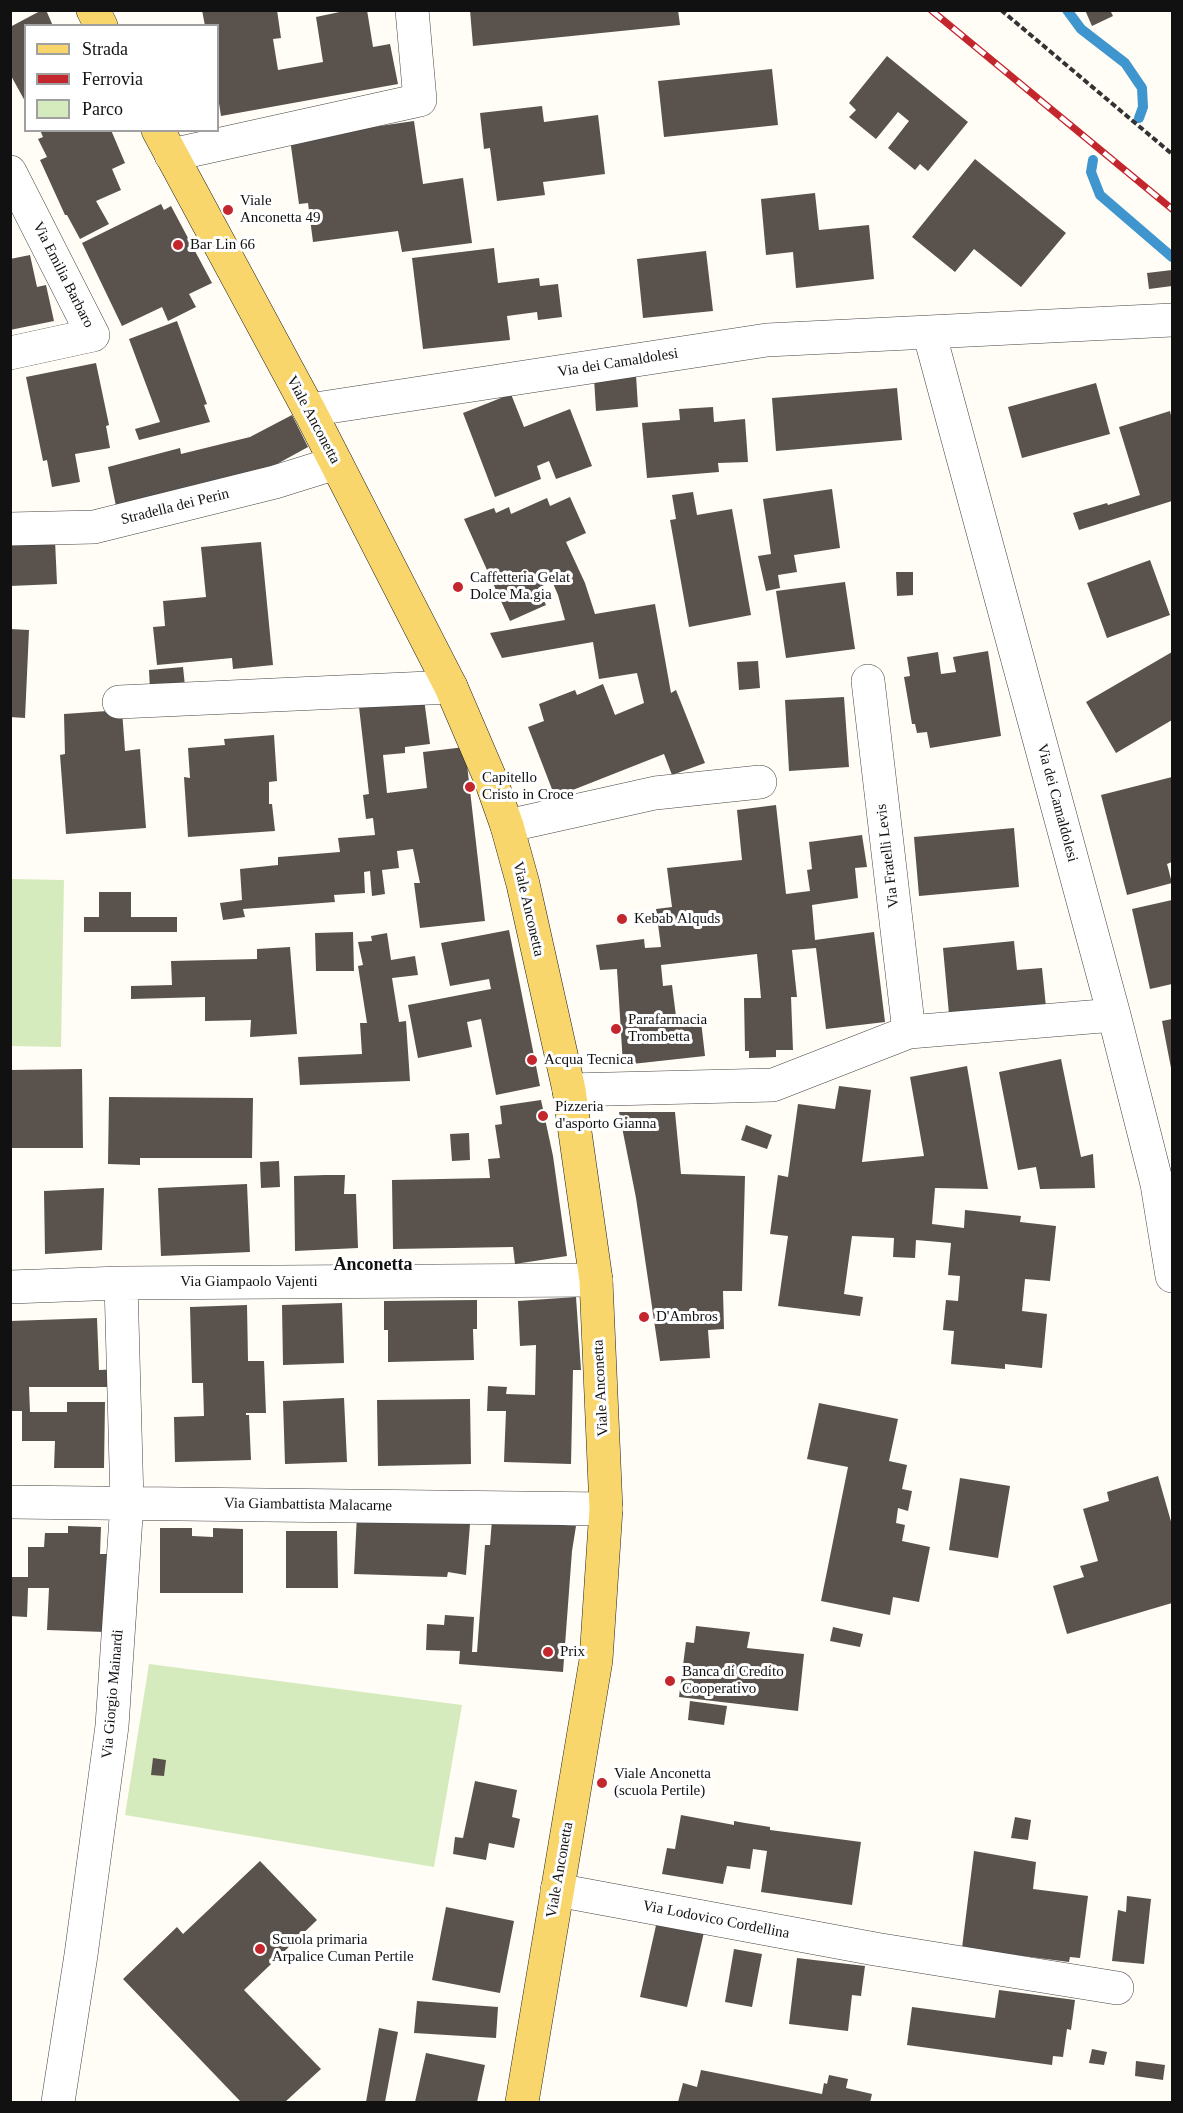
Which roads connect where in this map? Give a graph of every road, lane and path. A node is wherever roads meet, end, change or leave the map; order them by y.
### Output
1 (93, 10) edge
2 (412, 10) edge
3 (1001, 10) edge
4 (100, 24) edge
5 (165, 143) edge
6 (1173, 154) edge
7 (10, 172) edge
8 (1173, 320) edge
9 (929, 332) junction
10 (10, 353) edge
11 (309, 410) junction
12 (336, 463) junction
13 (10, 530) edge
14 (868, 681) dead end
15 (451, 687) junction
16 (119, 702) dead end
17 (760, 782) dead end
18 (507, 826) junction
19 (1114, 1015) junction
20 (909, 1032) junction
21 (569, 1090) junction
22 (1173, 1276) edge
23 (596, 1280) junction
24 (121, 1283) junction
25 (10, 1287) edge
26 (10, 1502) edge
27 (127, 1502) junction
28 (606, 1509) junction
29 (557, 1890) junction
30 (1117, 1988) dead end
31 (58, 2103) edge
32 (522, 2103) edge

1 - 4 main road
2 - 5 street, Viale Anconetta
3 - 6 path
5 - 11 main road, Viale Anconetta
7 - 10 street, Via Emilia Barbaro
8 - 9 street, Via dei Camaldolesi
9 - 11 street, Via dei Camaldolesi
9 - 19 street, Via dei Camaldolesi
11 - 12 main road, Viale Anconetta
12 - 13 street, Stradella dei Perin
12 - 15 main road, Viale Anconetta
14 - 20 street, Via Fratelli Levis
15 - 16 street
15 - 18 main road, Viale Anconetta
17 - 18 street
18 - 21 main road, Viale Anconetta
19 - 20 street
19 - 22 street, Via dei Camaldolesi
20 - 21 street
21 - 23 main road, Viale Anconetta
23 - 24 street, Via Giampaolo Vajenti
23 - 28 main road, Viale Anconetta
24 - 25 street, Via Giampaolo Vajenti
24 - 27 street, Via Giorgio Mainardi
26 - 27 street, Via Giambattista Malacarne
27 - 28 street, Via Giambattista Malacarne
27 - 31 street, Via Giorgio Mainardi
28 - 29 main road, Viale Anconetta
29 - 30 street, Via Lodovico Cordellina
29 - 32 main road, Viale Anconetta

